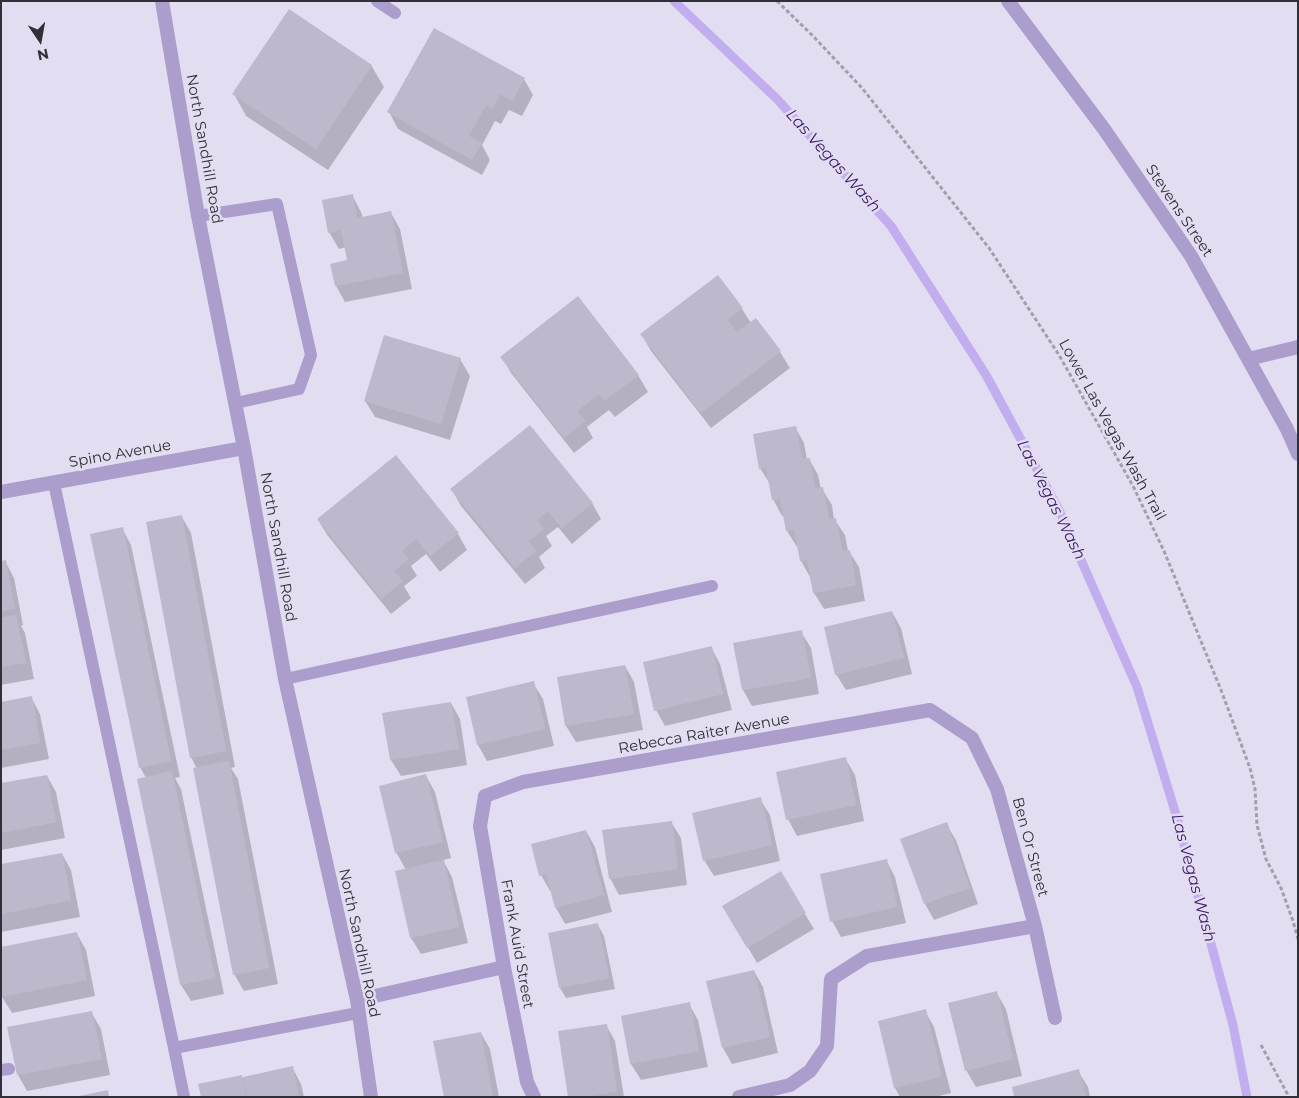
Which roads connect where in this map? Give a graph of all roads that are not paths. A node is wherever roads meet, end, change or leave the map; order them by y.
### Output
1 (162, 1) edge
2 (377, 1) edge
3 (1008, 1) edge
4 (395, 13) dead end
5 (198, 216) junction
6 (1298, 346) edge
7 (1248, 358) junction
8 (236, 403) junction
9 (244, 448) junction
10 (1298, 454) edge
11 (54, 483) junction
12 (1, 492) edge
13 (712, 586) dead end
14 (285, 680) junction
15 (930, 710) joint
16 (485, 796) joint
17 (1035, 926) junction
18 (504, 967) junction
19 (357, 1007) junction
20 (1055, 1018) dead end
21 (174, 1048) junction
22 (184, 1097) edge
23 (371, 1097) edge
24 (534, 1097) edge
25 (738, 1097) edge

1 - 5 street, North Sandhill Road
2 - 4 lane
3 - 7 street, Stevens Street
5 - 8 street, North Sandhill Road
5 - 8 lane
6 - 7 street
7 - 10 street, Stevens Street
8 - 9 street, North Sandhill Road
9 - 11 street, Spino Avenue
9 - 14 street, North Sandhill Road
11 - 12 street, Spino Avenue
11 - 21 lane
13 - 14 lane
14 - 19 street, North Sandhill Road
15 - 16 street, Rebecca Raiter Avenue
15 - 17 street, Ben Or Street
16 - 18 street, Frank Auid Street
17 - 20 street, Ben Or Street
17 - 25 street
18 - 19 street
18 - 24 street, Frank Auid Street
19 - 21 lane
19 - 23 street, North Sandhill Road
21 - 22 lane

